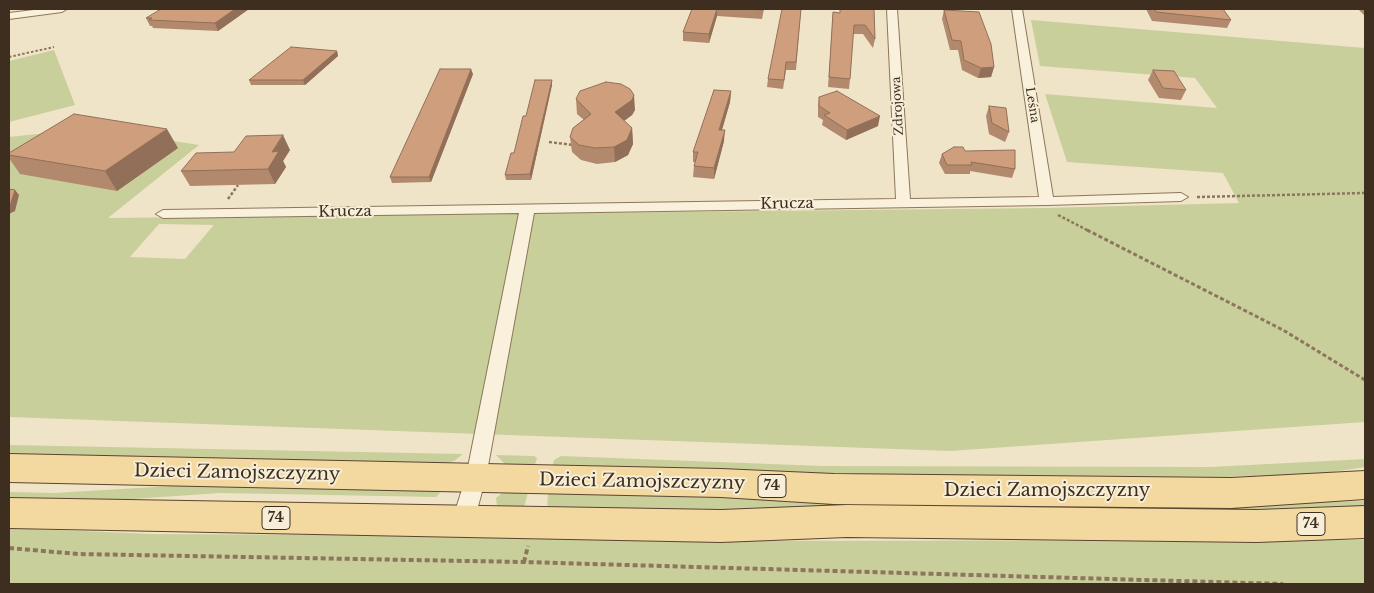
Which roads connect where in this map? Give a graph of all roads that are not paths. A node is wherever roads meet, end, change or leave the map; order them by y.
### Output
1 (62, 9) edge
2 (892, 9) edge
3 (1017, 9) edge
4 (9, 16) edge
5 (1181, 197) road end
6 (903, 203) junction
7 (1050, 207) junction
8 (527, 210) junction
9 (163, 214) dead end
10 (9, 468) edge
11 (476, 477) junction
12 (1365, 484) edge
13 (9, 513) edge
14 (463, 521) junction
15 (1365, 522) edge

1 - 4 street
2 - 6 street, Zdrojowa
3 - 7 street, Leśna
5 - 7 street
6 - 7 street, Krucza
6 - 8 street, Krucza
8 - 9 street, Krucza
8 - 11 street
10 - 11 main road, Dzieci Zamojszczyzny / 74
11 - 12 main road, Dzieci Zamojszczyzny / 74
11 - 14 street
13 - 14 main road, Dzieci Zamojszczyzny / 74
14 - 15 main road, Dzieci Zamojszczyzny / 74

